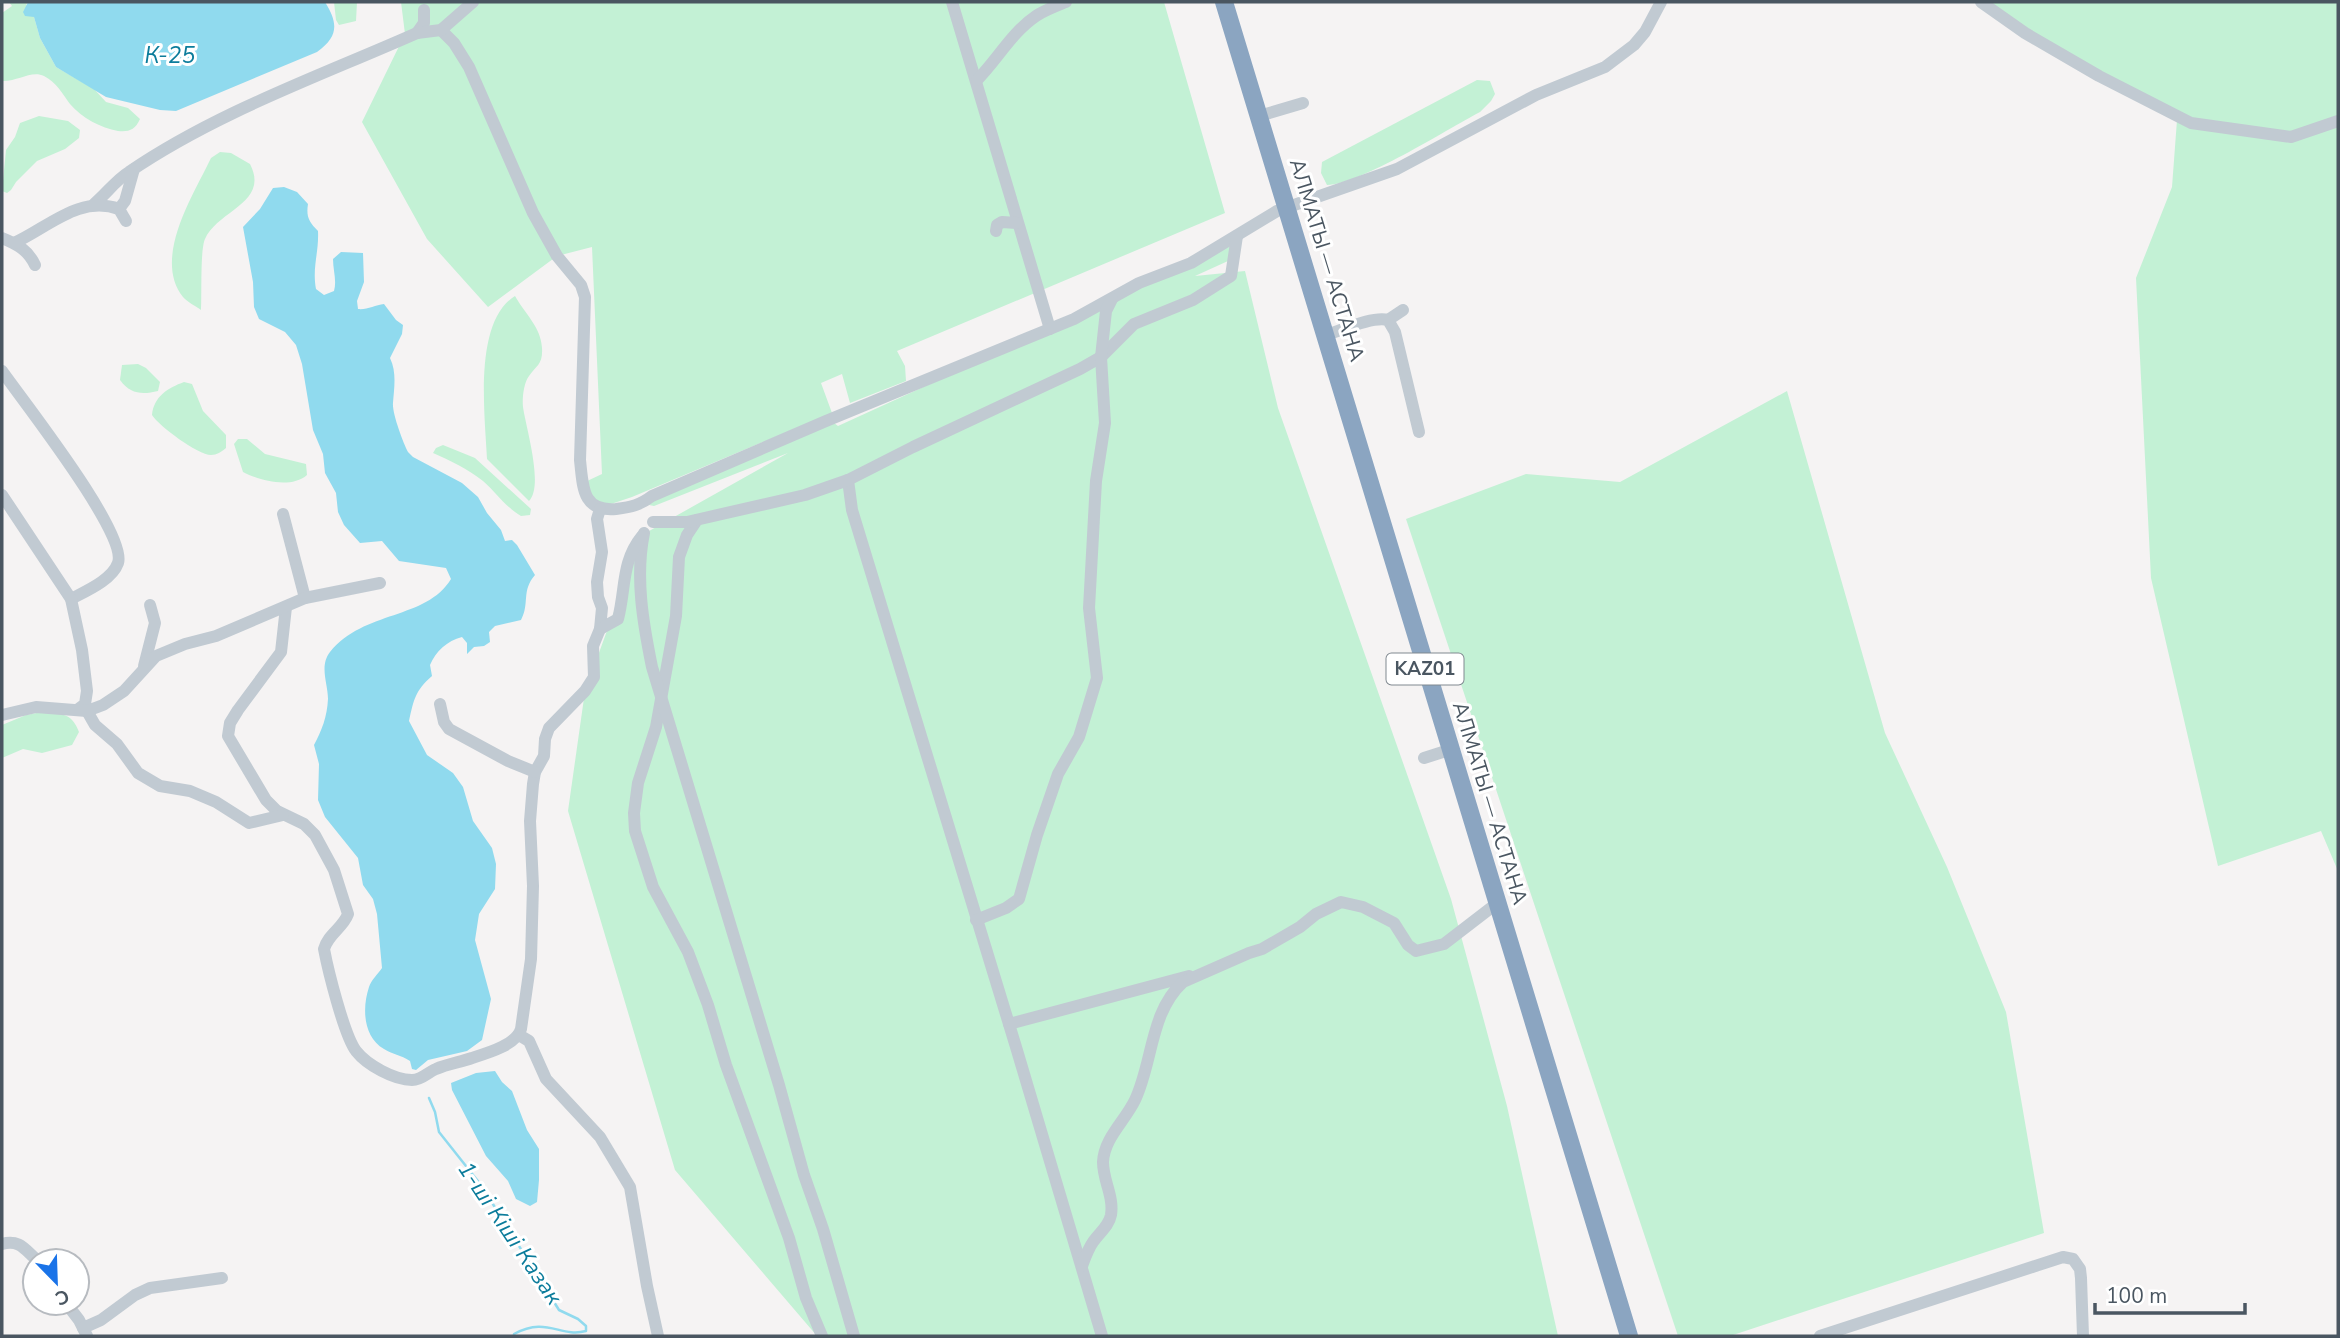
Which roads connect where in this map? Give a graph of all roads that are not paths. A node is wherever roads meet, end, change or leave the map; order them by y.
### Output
1 (473, 2) edge
2 (952, 2) edge
3 (1066, 2) edge
4 (1224, 2) edge
5 (1661, 2) edge
6 (1981, 2) edge
7 (424, 10) dead end
8 (441, 30) junction
9 (417, 33) junction
10 (977, 80) junction
11 (1303, 103) dead end
12 (1259, 116) junction
13 (2338, 121) edge
14 (134, 169) junction
15 (94, 204) junction
16 (1287, 207) junction
17 (119, 208) junction
18 (126, 221) dead end
19 (1017, 223) junction
20 (996, 231) dead end
21 (1237, 236) junction
22 (2, 237) edge
23 (14, 243) junction
24 (35, 265) dead end
25 (1112, 299) junction
26 (1403, 310) dead end
27 (1388, 320) junction
28 (1050, 329) junction
29 (1326, 335) junction
30 (1101, 358) junction
31 (2, 371) edge
32 (1419, 432) dead end
33 (848, 480) junction
34 (2, 495) edge
35 (643, 505) junction
36 (600, 509) junction
37 (283, 514) dead end
38 (697, 520) junction
39 (653, 522) junction
40 (644, 533) junction
41 (380, 583) dead end
42 (305, 598) junction
43 (71, 599) junction
44 (150, 606) dead end
45 (286, 607) junction
46 (600, 629) junction
47 (144, 668) junction
48 (662, 699) junction
49 (440, 704) dead end
50 (82, 711) junction
51 (2, 715) edge
52 (1449, 750) junction
53 (1424, 758) dead end
54 (535, 772) junction
55 (275, 812) junction
56 (1496, 904) junction
57 (976, 920) junction
58 (1196, 975) junction
59 (1009, 1024) junction
60 (519, 1035) junction
61 (2, 1244) edge
62 (23, 1247) edge
63 (1082, 1266) junction
64 (222, 1278) dead end
65 (75, 1317) edge
66 (1862, 1330) edge
67 (85, 1332) edge
68 (658, 1336) edge
69 (822, 1336) edge
70 (854, 1336) edge
71 (1102, 1336) edge
72 (1629, 1336) edge
73 (1820, 1336) edge
74 (2083, 1336) edge

1 - 8 street
2 - 10 street
3 - 10 street
4 - 12 highway, АЛМАТЫ — АСТАНА / KАZ01
5 - 16 street
6 - 13 street
7 - 9 street
8 - 9 street
8 - 36 street
9 - 14 street
10 - 19 street
11 - 12 street
12 - 16 highway, АЛМАТЫ — АСТАНА / KАZ01
14 - 15 street
14 - 17 street
15 - 17 street
15 - 23 street
16 - 21 street
16 - 29 highway, АЛМАТЫ — АСТАНА / KАZ01
17 - 18 street
19 - 20 street
19 - 28 street
21 - 25 street
21 - 30 street
22 - 23 street
23 - 24 street
25 - 28 street
25 - 30 street
26 - 27 street
27 - 29 street
27 - 32 street
28 - 35 street
29 - 52 highway, АЛМАТЫ — АСТАНА / KАZ01
30 - 33 street
30 - 57 street
31 - 43 street
33 - 38 street
33 - 57 street
34 - 43 street
35 - 36 street
35 - 39 street
36 - 46 street
37 - 42 street
38 - 39 street
38 - 48 street
39 - 40 street
40 - 46 street
40 - 48 street
41 - 42 street
42 - 45 street
43 - 50 street
44 - 47 street
45 - 47 street
45 - 55 street
46 - 54 street
47 - 50 street
48 - 69 street
48 - 70 street
49 - 54 street
50 - 51 street
50 - 55 street
52 - 53 street
52 - 56 highway, АЛМАТЫ — АСТАНА / KАZ01
54 - 60 street
55 - 60 street
56 - 58 street
56 - 72 highway, АЛМАТЫ — АСТАНА / KАZ01
57 - 59 street
58 - 59 street
58 - 63 street
59 - 63 street
60 - 68 street
61 - 62 street
63 - 71 street
64 - 67 street
65 - 67 street
66 - 73 street
66 - 74 street

